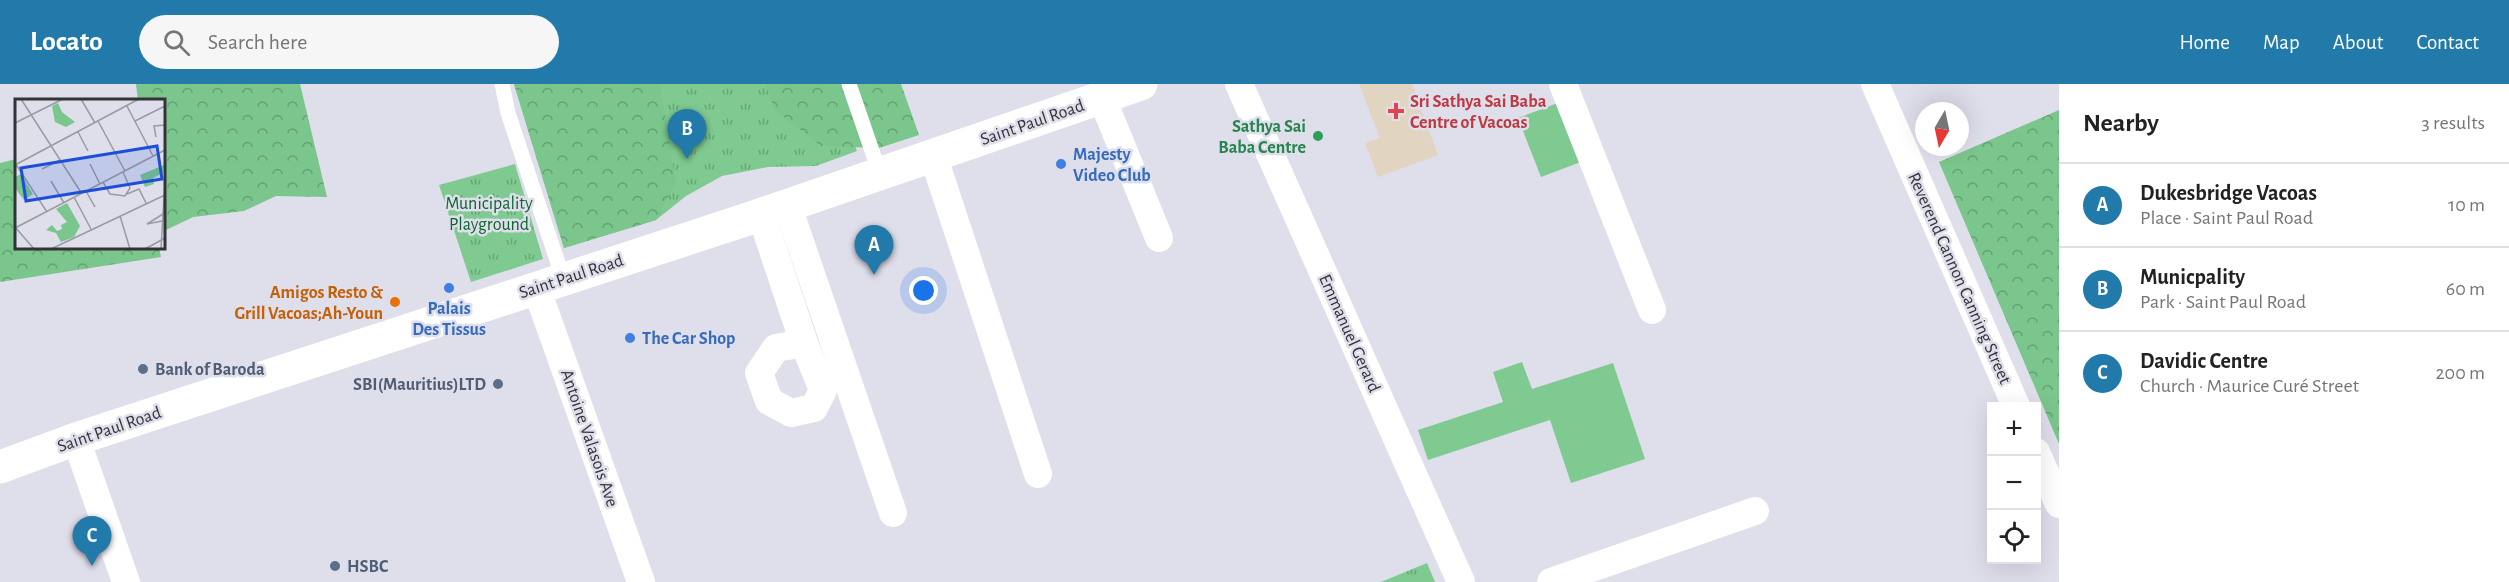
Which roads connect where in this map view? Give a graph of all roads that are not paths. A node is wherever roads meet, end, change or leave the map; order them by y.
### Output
1 (502, 84) edge
2 (849, 84) edge
3 (1141, 84) edge
4 (1239, 84) edge
5 (1563, 84) edge
6 (1875, 84) edge
7 (1102, 98) junction
8 (933, 156) junction
9 (880, 174) junction
10 (774, 209) junction
11 (1159, 238) dead end
12 (546, 286) junction
13 (1652, 310) dead end
14 (804, 344) dead end
15 (2014, 402) edge
16 (76, 439) junction
17 (2039, 456) edge
18 (0, 467) edge
19 (1038, 474) dead end
20 (2059, 504) edge
21 (1755, 511) dead end
22 (893, 513) dead end
23 (126, 582) edge
24 (641, 582) edge
25 (1461, 582) edge
26 (1551, 582) edge

1 - 12 lane
2 - 9 lane
3 - 7 main road, Saint Paul Road
4 - 25 street, Emmanuel Gerard
5 - 13 street
6 - 15 street, Reverend Cannon Canning Street
7 - 8 main road, Saint Paul Road
7 - 11 street
8 - 9 main road, Saint Paul Road
8 - 19 street
9 - 10 main road, Saint Paul Road
10 - 12 main road, Saint Paul Road
10 - 14 street
10 - 22 street
12 - 16 main road, Saint Paul Road
12 - 24 street, Antoine Valasois Ave
16 - 18 main road, Saint Paul Road
16 - 23 street
17 - 20 street
21 - 26 street

